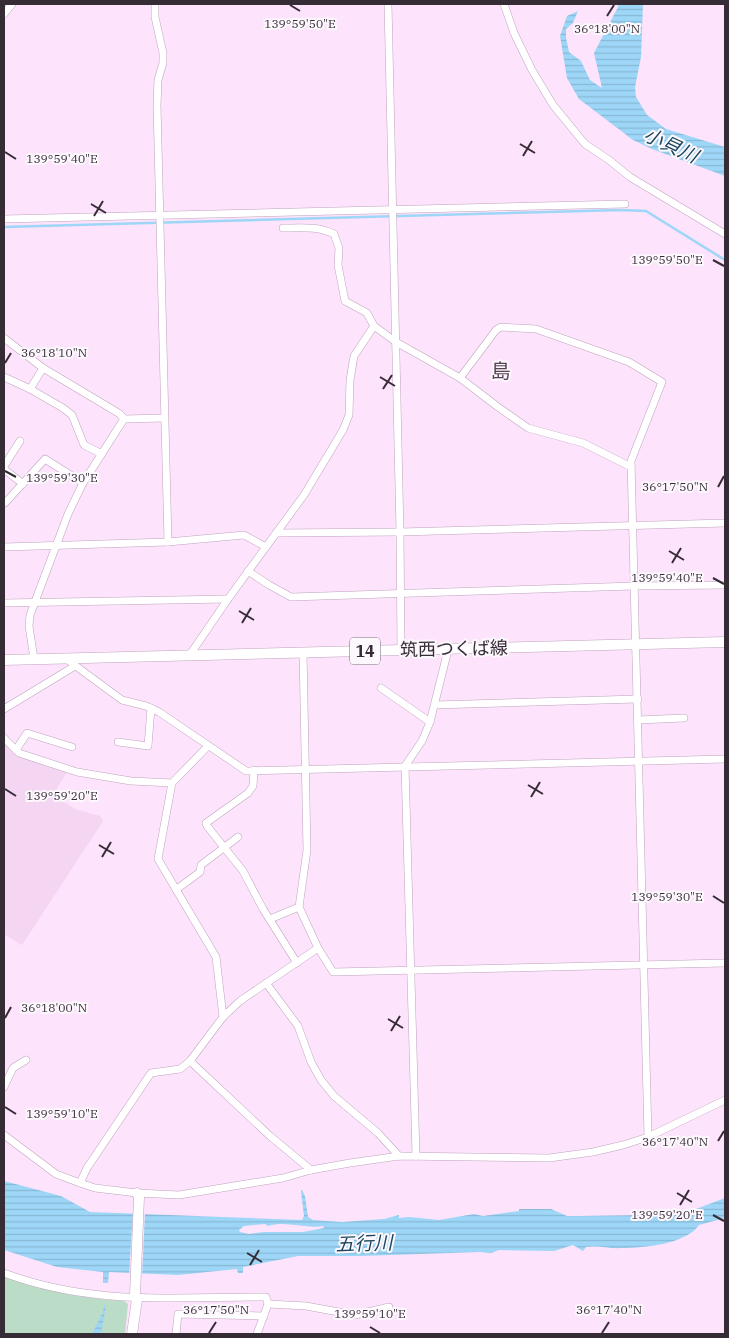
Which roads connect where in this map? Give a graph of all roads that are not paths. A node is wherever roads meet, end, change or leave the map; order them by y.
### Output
1 (12, 4) edge
2 (155, 4) edge
3 (388, 4) edge
4 (504, 4) edge
5 (4, 14) edge
6 (625, 204) dead end
7 (393, 214) junction
8 (4, 219) edge
9 (160, 220) junction
10 (283, 228) dead end
11 (725, 234) edge
12 (374, 326) junction
13 (4, 338) edge
14 (396, 342) junction
15 (43, 368) junction
16 (4, 377) edge
17 (460, 378) junction
18 (30, 389) junction
19 (164, 418) junction
20 (124, 419) junction
21 (20, 441) dead end
22 (102, 454) junction
23 (4, 467) edge
24 (631, 467) junction
25 (83, 483) junction
26 (23, 484) junction
27 (4, 503) edge
28 (725, 523) edge
29 (634, 525) junction
30 (400, 532) junction
31 (276, 533) junction
32 (168, 542) junction
33 (57, 546) junction
34 (4, 547) edge
35 (266, 547) junction
36 (248, 571) junction
37 (725, 585) edge
38 (634, 586) junction
39 (401, 593) junction
40 (228, 599) junction
41 (35, 602) junction
42 (4, 603) edge
43 (725, 642) edge
44 (635, 644) junction
45 (448, 650) junction
46 (401, 651) junction
47 (303, 652) junction
48 (189, 656) junction
49 (65, 658) junction
50 (34, 659) junction
51 (4, 660) edge
52 (75, 666) junction
53 (381, 688) dead end
54 (638, 698) junction
55 (435, 706) junction
56 (151, 708) junction
57 (4, 709) edge
58 (684, 718) dead end
59 (638, 720) junction
60 (430, 722) junction
61 (4, 738) edge
62 (118, 742) dead end
63 (208, 746) junction
64 (72, 747) dead end
65 (16, 750) junction
66 (725, 759) edge
67 (639, 761) junction
68 (405, 766) junction
69 (305, 769) junction
70 (254, 770) junction
71 (172, 783) junction
72 (238, 837) dead end
73 (225, 847) junction
74 (177, 889) junction
75 (299, 907) junction
76 (270, 919) junction
77 (318, 948) junction
78 (297, 963) junction
79 (725, 963) edge
80 (643, 965) junction
81 (411, 971) junction
82 (266, 983) junction
83 (223, 1016) junction
84 (26, 1060) dead end
85 (190, 1061) junction
86 (4, 1087) edge
87 (725, 1100) edge
88 (4, 1135) edge
89 (648, 1137) junction
90 (400, 1156) junction
91 (416, 1156) junction
92 (312, 1170) junction
93 (80, 1183) junction
94 (138, 1195) junction
95 (4, 1273) edge
96 (136, 1297) junction
97 (268, 1304) junction
98 (389, 1307) dead end
99 (264, 1316) junction
100 (132, 1334) edge
101 (176, 1334) edge
102 (257, 1334) edge

1 - 5 street
2 - 9 street
3 - 7 street
4 - 11 street
6 - 7 street
7 - 9 street
7 - 14 street
8 - 9 street
9 - 19 street
10 - 12 street
12 - 14 street
12 - 31 street
13 - 15 street
14 - 17 street
14 - 30 street
15 - 18 street
15 - 20 street
16 - 18 street
17 - 24 street
17 - 24 street
18 - 22 street
19 - 20 street
19 - 32 street
20 - 22 street
21 - 23 street
22 - 25 street
23 - 26 street
24 - 29 street
25 - 26 street
25 - 33 street
26 - 27 street
28 - 29 street
29 - 30 street
29 - 38 street
30 - 31 street
30 - 39 street
31 - 35 street
32 - 33 street
32 - 35 street
33 - 34 street
33 - 41 street
35 - 36 street
36 - 39 street
36 - 40 street
37 - 38 street
38 - 39 street
38 - 44 street
39 - 46 street
40 - 41 street
40 - 48 street
41 - 42 street
41 - 50 street
43 - 44 main road, 筑西つくば線 / 14
44 - 45 main road, 筑西つくば線 / 14
44 - 54 street
45 - 46 main road, 筑西つくば線 / 14
45 - 55 street
46 - 47 main road, 筑西つくば線 / 14
47 - 48 main road, 筑西つくば線 / 14
47 - 69 street
48 - 49 main road, 筑西つくば線 / 14
49 - 50 main road, 筑西つくば線 / 14
49 - 52 street
50 - 51 main road, 筑西つくば線 / 14
52 - 56 street
52 - 57 street
53 - 60 street
54 - 55 street
54 - 59 street
55 - 60 street
56 - 62 street
56 - 63 street
58 - 59 street
59 - 67 street
60 - 68 street
61 - 65 street
63 - 70 street
63 - 71 street
64 - 65 street
65 - 71 street
66 - 67 street
67 - 68 street
67 - 80 street
68 - 69 street
68 - 81 street
69 - 70 street
69 - 75 street
70 - 73 street
71 - 74 street
72 - 73 street
73 - 74 street
73 - 76 street
74 - 83 street
75 - 76 street
75 - 77 street
76 - 78 street
77 - 78 street
77 - 81 street
78 - 82 street
79 - 80 street
80 - 81 street
80 - 89 street
81 - 91 street
82 - 83 street
82 - 90 street
83 - 85 street
84 - 86 street
85 - 92 street
85 - 93 street
87 - 89 street
88 - 93 street
89 - 91 street
90 - 91 street
90 - 92 street
92 - 94 street
93 - 94 street
94 - 96 main road
95 - 96 street
96 - 97 street
96 - 100 main road
97 - 98 street
97 - 99 street
99 - 101 street
99 - 102 street

